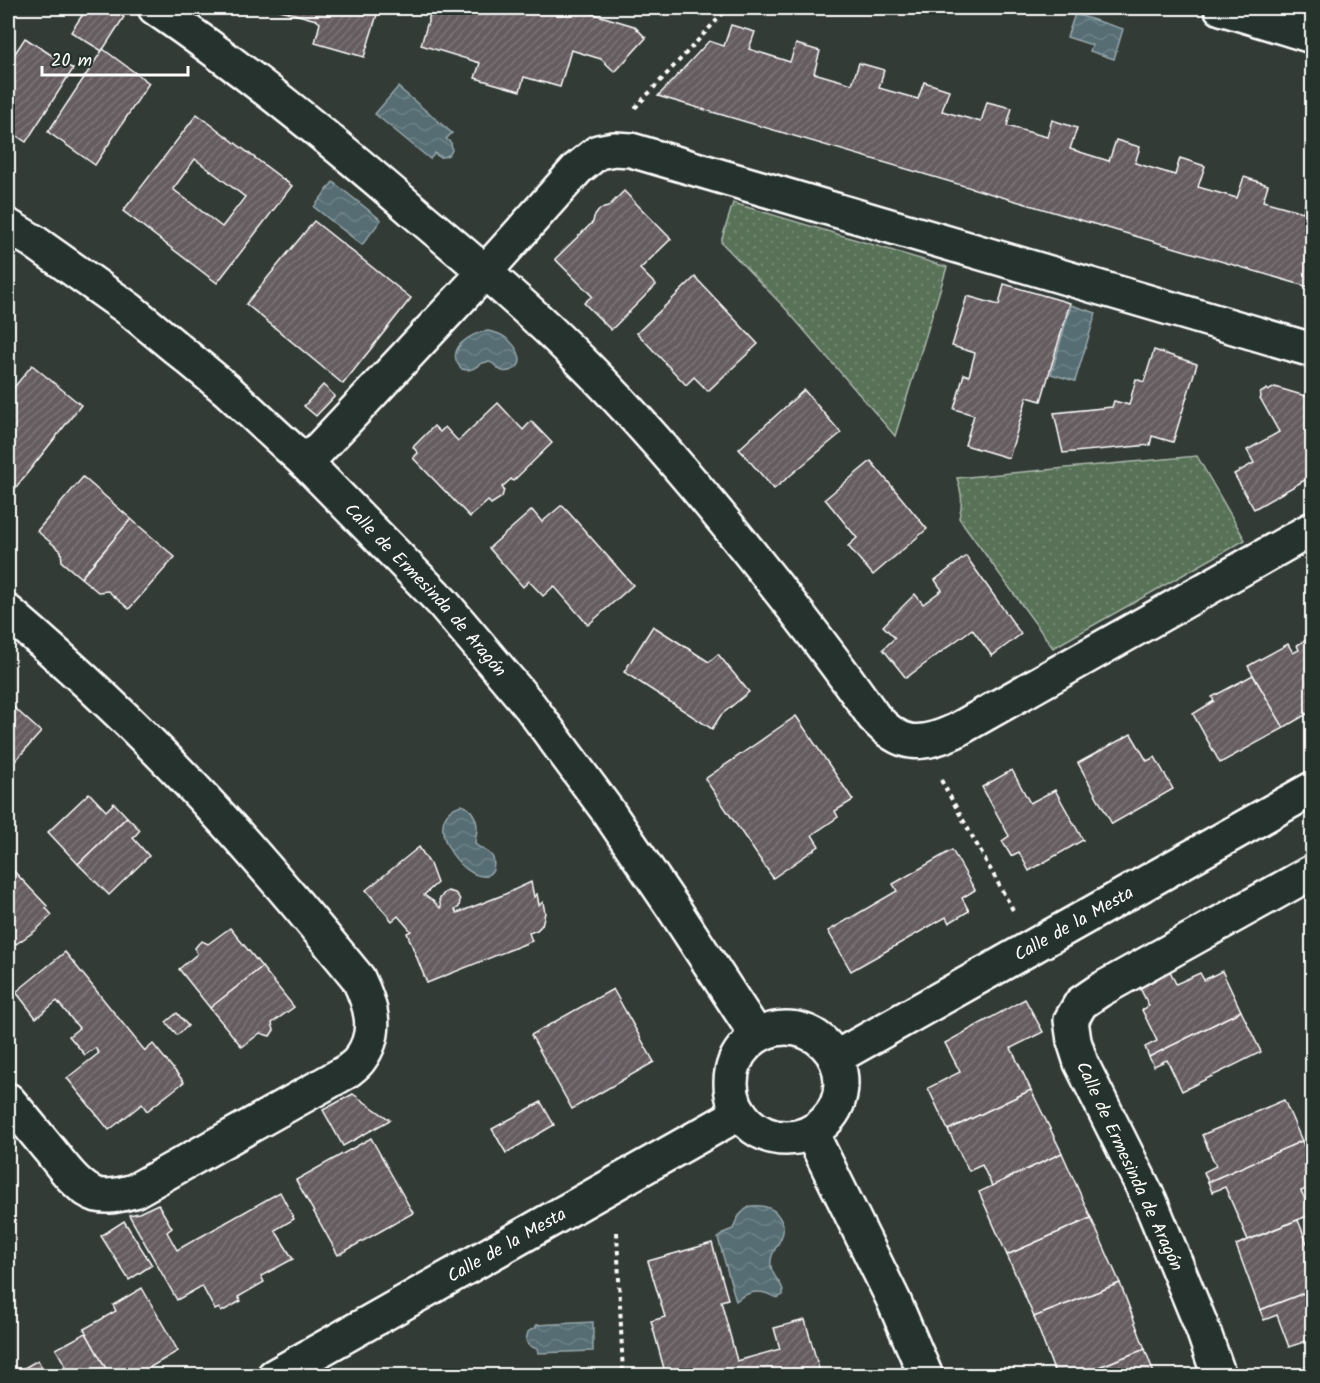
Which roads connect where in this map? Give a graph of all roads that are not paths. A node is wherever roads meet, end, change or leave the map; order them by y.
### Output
1 (155, 8) edge
2 (1221, 8) edge
3 (1302, 24) edge
4 (8, 226) edge
5 (485, 272) junction
6 (1312, 350) edge
7 (306, 463) junction
8 (1312, 529) edge
9 (8, 612) edge
10 (1312, 789) edge
11 (1312, 872) edge
12 (757, 1036) junction
13 (835, 1058) junction
14 (8, 1100) edge
15 (740, 1113) junction
16 (811, 1132) junction
17 (274, 1376) edge
18 (926, 1376) edge
19 (1219, 1376) edge

1 - 5 street
2 - 3 street
4 - 7 street, Calle de Ermesinda de Aragón
5 - 6 street
5 - 7 street
5 - 8 street
7 - 12 street, Calle de Ermesinda de Aragón
9 - 14 street
10 - 13 street, Calle de la Mesta
11 - 19 street, Calle de Ermesinda de Aragón
12 - 13 street
12 - 15 street
13 - 16 street
15 - 16 street
15 - 17 street, Calle de la Mesta
16 - 18 street

